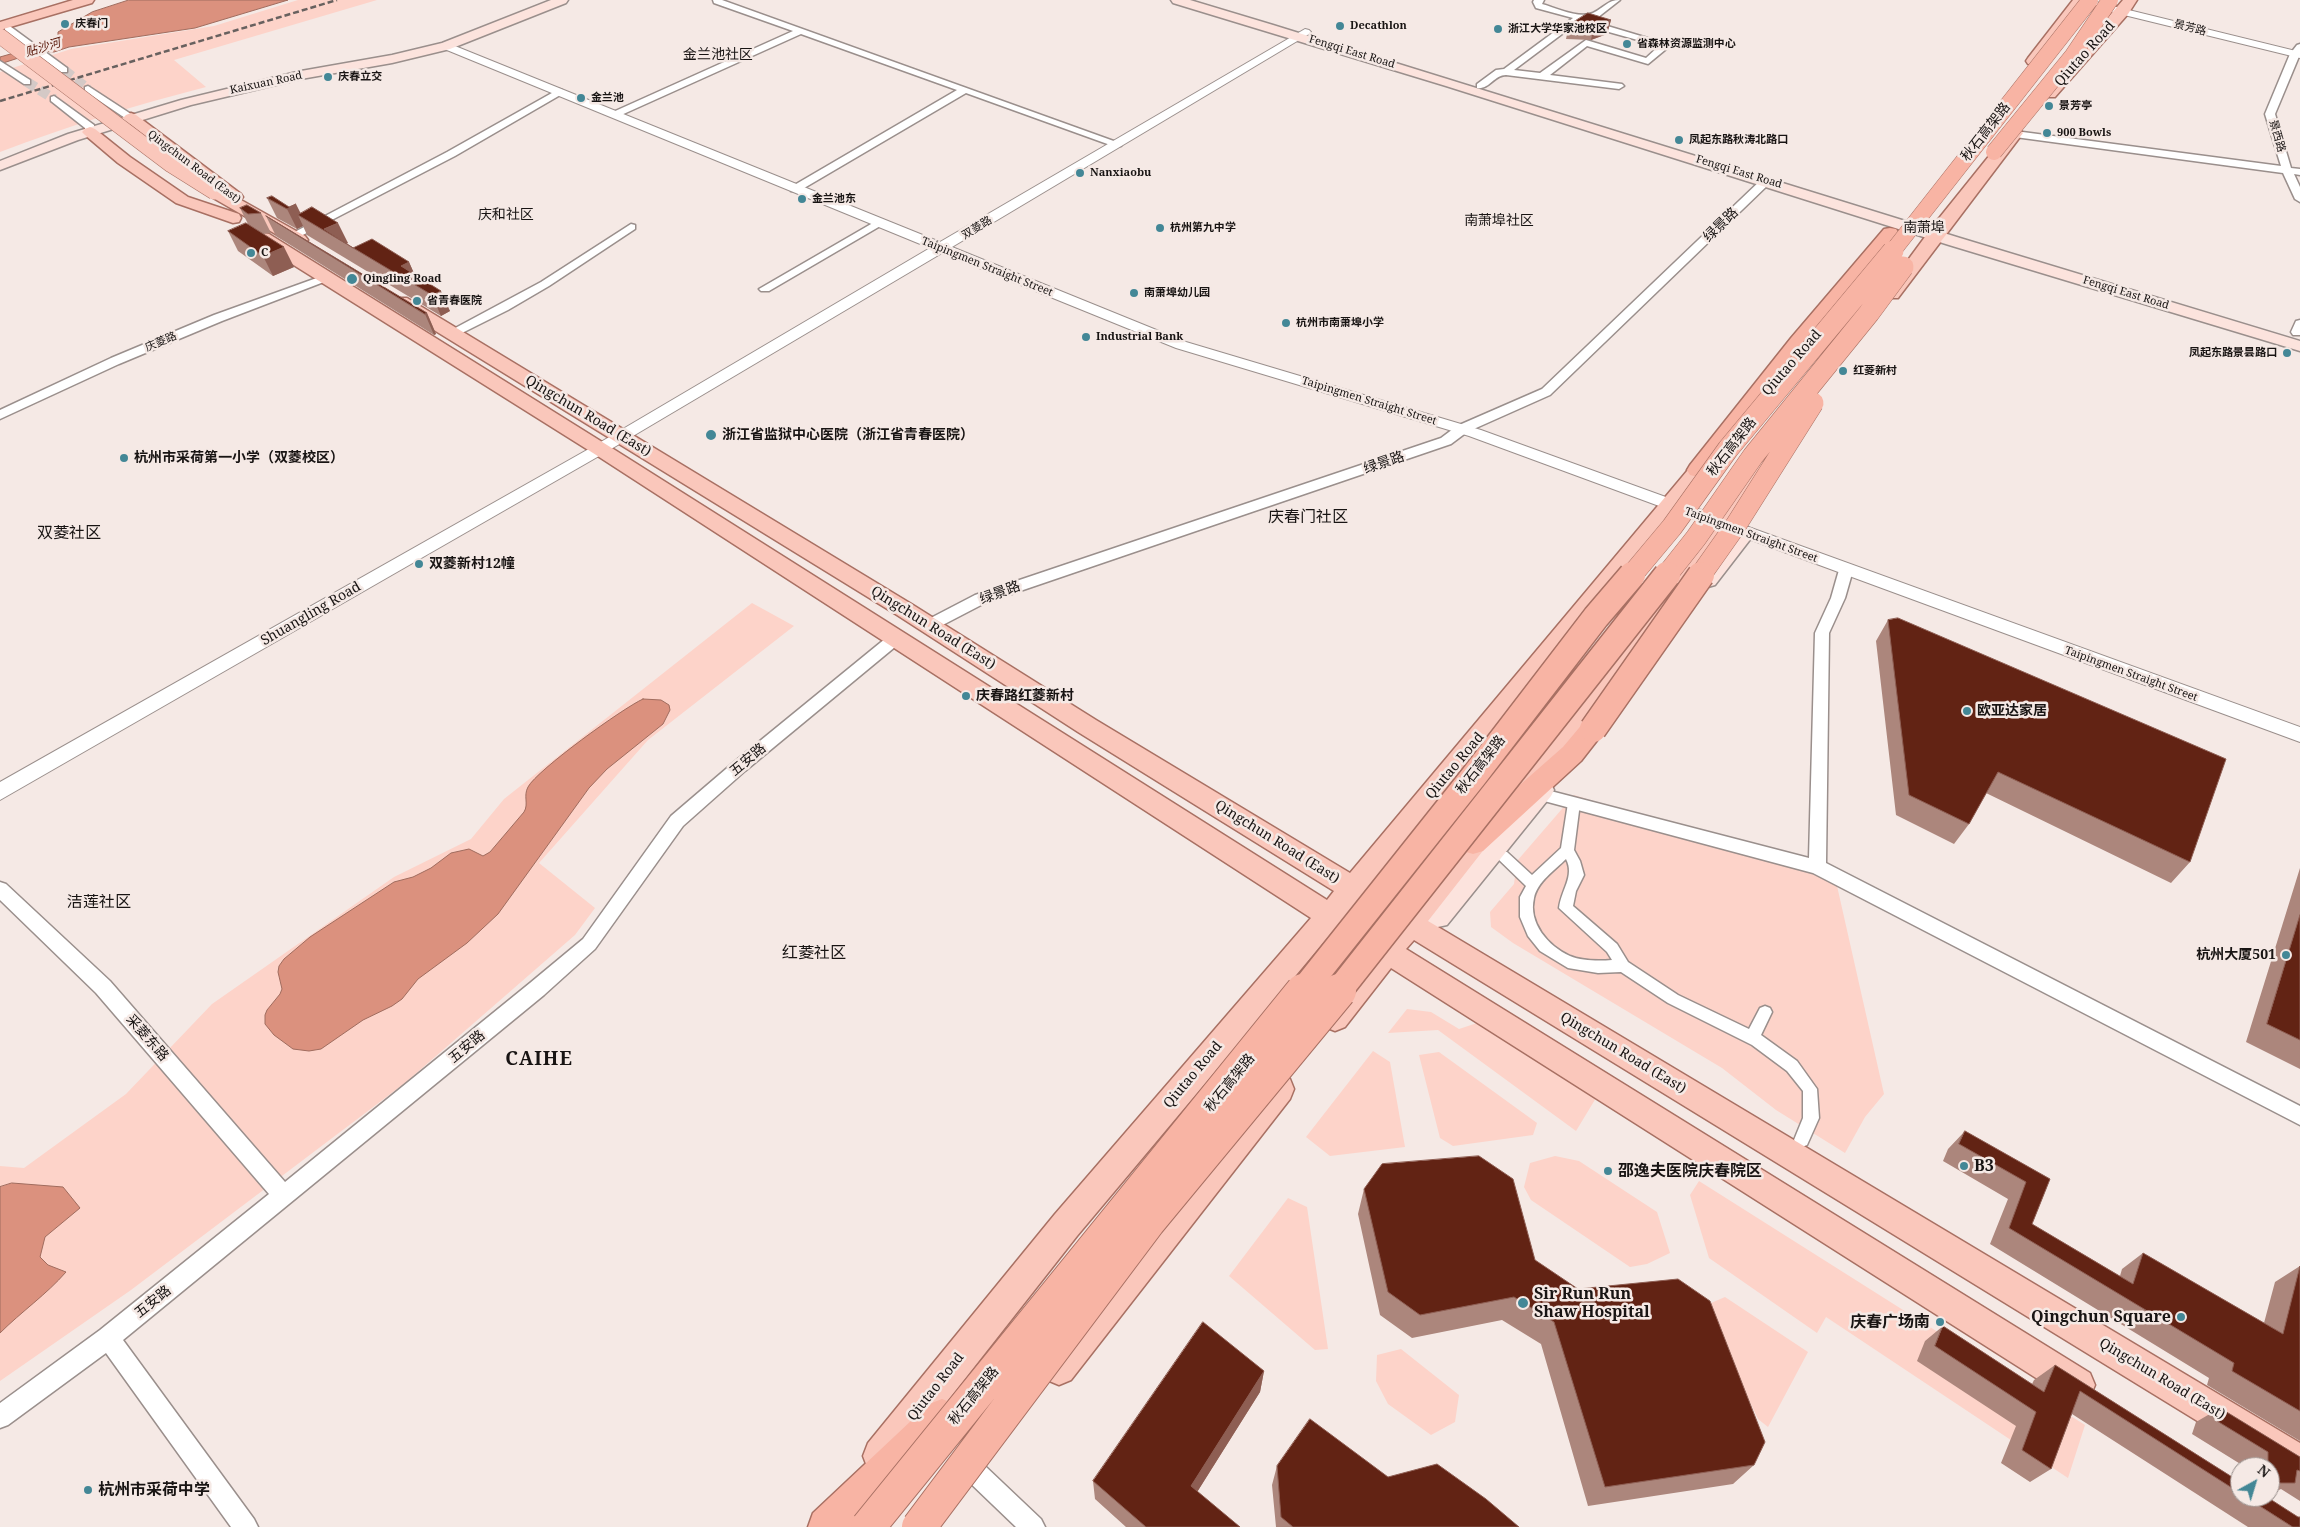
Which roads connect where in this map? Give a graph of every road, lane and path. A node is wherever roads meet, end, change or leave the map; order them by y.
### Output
1 (69, 0) edge
2 (87, 0) edge
3 (562, 0) edge
4 (1177, 0) edge
5 (1198, 0) edge
6 (1540, 0) edge
7 (1616, 0) edge
8 (2083, 0) edge
9 (717, 1) edge
10 (2121, 4) edge
11 (1580, 17) junction
12 (1594, 25) edge
13 (2, 27) edge
14 (801, 31) junction
15 (1302, 34) junction
16 (446, 46) junction
17 (0, 49) edge
18 (2298, 52) edge
19 (0, 64) edge
20 (64, 70) tunnel mouth
21 (1506, 72) junction
22 (1542, 76) junction
23 (26, 82) tunnel mouth
24 (1480, 86) junction
25 (1619, 86) dead end
26 (88, 89) tunnel mouth
27 (964, 90) junction
28 (559, 92) junction
29 (54, 100) tunnel mouth
30 (616, 114) junction
31 (131, 118) junction
32 (90, 132) junction
33 (2014, 134) junction
34 (1117, 144) junction
35 (1970, 153) junction
36 (0, 166) edge
37 (2287, 170) junction
38 (2300, 172) edge
39 (1766, 180) junction
40 (795, 189) junction
41 (208, 195) junction
42 (2300, 199) edge
43 (257, 217) junction
44 (233, 218) junction
45 (1909, 222) junction
46 (878, 223) junction
47 (631, 227) dead end
48 (1939, 231) junction
49 (293, 236) junction
50 (942, 249) junction
51 (317, 252) edge
52 (325, 278) junction
53 (765, 289) dead end
54 (383, 291) edge
55 (1869, 313) junction
56 (452, 333) junction
57 (2299, 334) edge
58 (0, 415) edge
59 (1462, 429) junction
60 (622, 436) junction
61 (600, 449) junction
62 (1698, 470) junction
63 (1670, 505) junction
64 (1734, 529) junction
65 (1846, 570) junction
66 (930, 626) junction
67 (896, 638) junction
68 (2300, 736) edge
69 (0, 792) edge
70 (1539, 794) junction
71 (1574, 803) junction
72 (1473, 844) junction
73 (1566, 850) junction
74 (1502, 856) dead end
75 (1817, 867) junction
76 (1533, 884) junction
77 (0, 889) edge
78 (1353, 889) junction
79 (1329, 914) junction
80 (1410, 923) junction
81 (1387, 951) junction
82 (1623, 966) junction
83 (1765, 1012) dead end
84 (1752, 1038) junction
85 (2300, 1116) edge
86 (1802, 1140) dead end
87 (284, 1196) junction
88 (108, 1338) junction
89 (1014, 1347) junction
90 (2102, 1400) edge
91 (0, 1417) edge
92 (2300, 1463) edge
93 (976, 1473) junction
94 (246, 1527) edge
95 (826, 1527) edge
96 (868, 1527) edge
97 (919, 1527) edge
98 (934, 1527) edge
99 (1033, 1527) edge

1 - 13 main road
2 - 13 main road
3 - 16 main road, Kaixuan Road
4 - 15 main road, Fengqi East Road
5 - 15 main road, Fengqi East Road
6 - 11 street
7 - 11 street
8 - 10 street, 景芳路
8 - 35 highway, 秋石高架路, bridge
8 - 45 main road, Qiutao Road
9 - 14 street
10 - 18 street, 景芳路
10 - 33 main road, Qiutao Road
10 - 55 highway, 秋石高架路, bridge
11 - 21 street
12 - 22 street
13 - 20 street
13 - 41 main road, bridge
14 - 27 street
14 - 30 street
15 - 24 main road, Fengqi East Road
15 - 34 street, 双菱路
15 - 39 main road, Fengqi East Road
16 - 28 street, Taipingmen Straight Street
16 - 31 main road, Kaixuan Road
17 - 41 main road
18 - 37 street, 景西路
19 - 23 street
21 - 22 street
21 - 24 street
22 - 25 street
24 - 45 main road, Fengqi East Road
26 - 31 street
27 - 34 street
27 - 40 street
28 - 30 street, Taipingmen Straight Street
28 - 49 street
29 - 32 street
30 - 40 street, Taipingmen Straight Street
31 - 32 main road, Kaixuan Road
31 - 43 main road, Qingchun Road (East)
32 - 36 main road, Kaixuan Road
32 - 44 main road, Qingchun Road (East)
33 - 37 street
33 - 48 main road, Qiutao Road
34 - 50 street, 双菱路
35 - 62 highway, bridge
35 - 89 highway, 秋石高架路, bridge
37 - 38 street
37 - 42 street, 景西路
39 - 45 main road, Fengqi East Road
39 - 59 street, 绿景路
40 - 46 street, Taipingmen Straight Street
41 - 43 main road, Qingchun Road (East)
41 - 44 main road, Qingchun Road (East)
43 - 49 main road, Qingchun Road (East)
44 - 52 main road, Qingchun Road (East)
45 - 48 main road, Fengqi East Road
45 - 62 main road, Qiutao Road
46 - 50 street, Taipingmen Straight Street
46 - 53 street
47 - 56 street
48 - 57 main road, Fengqi East Road
48 - 64 main road, Qiutao Road
49 - 51 main road, Qingchun Road (East)
50 - 59 street, Taipingmen Straight Street
50 - 60 street, 双菱路
52 - 58 street, 庆菱路
52 - 61 main road, Qingchun Road (East)
54 - 56 main road, Qingchun Road (East)
55 - 72 highway, bridge
55 - 97 highway, 秋石高架路, bridge
56 - 60 main road, Qingchun Road (East)
59 - 63 street, Taipingmen Straight Street
59 - 66 street, 绿景路
60 - 61 street, Shuangling Road
60 - 66 main road, Qingchun Road (East)
61 - 67 main road, Qingchun Road (East)
61 - 69 street, Shuangling Road
62 - 63 main road, Qiutao Road
63 - 64 street, Taipingmen Straight Street
63 - 78 main road, Qiutao Road
64 - 65 street, Taipingmen Straight Street
64 - 70 main road
64 - 72 main road, Qiutao Road
65 - 68 street, Taipingmen Straight Street
65 - 75 street
66 - 78 main road, Qingchun Road (East)
67 - 79 main road, Qingchun Road (East)
67 - 87 street, 五安路
70 - 71 street
70 - 80 main road
71 - 73 street
71 - 75 street
72 - 80 main road, Qiutao Road
73 - 76 street
73 - 82 street
74 - 76 street
75 - 85 street
76 - 82 street
77 - 87 street, 采菱东路
78 - 79 main road, Qiutao Road
78 - 80 main road, Qingchun Road (East)
79 - 81 main road, Qingchun Road (East)
79 - 95 main road, Qiutao Road
80 - 81 main road, Qiutao Road
80 - 92 main road, Qingchun Road (East)
81 - 90 main road, Qingchun Road (East)
81 - 93 main road, Qiutao Road
82 - 84 street
83 - 84 street
84 - 86 street
87 - 88 street, 五安路
88 - 91 street, 五安路
88 - 94 street
89 - 95 highway, bridge
89 - 96 highway, 秋石高架路, bridge
93 - 98 main road, Qiutao Road
93 - 99 street

